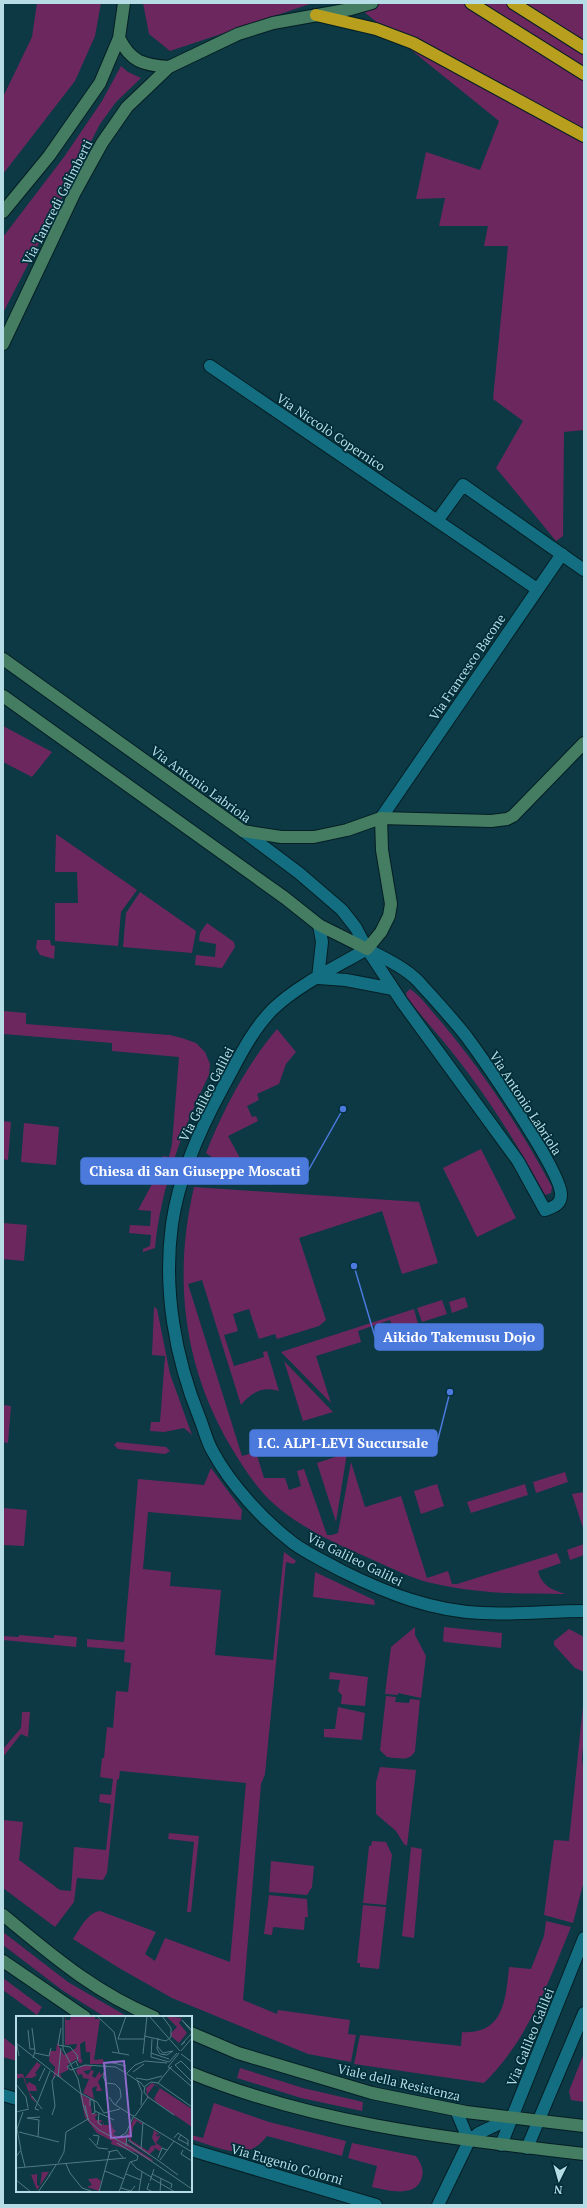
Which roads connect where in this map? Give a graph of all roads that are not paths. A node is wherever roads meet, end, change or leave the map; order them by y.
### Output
1 (124, 3) edge
2 (372, 3) edge
3 (471, 3) edge
4 (513, 3) edge
5 (316, 15) junction
6 (119, 38) junction
7 (584, 48) edge
8 (169, 67) junction
9 (584, 74) edge
10 (584, 136) edge
11 (3, 212) edge
12 (3, 344) edge
13 (210, 366) dead end
14 (437, 521) junction
15 (562, 554) junction
16 (584, 570) edge
17 (537, 589) junction
18 (3, 659) edge
19 (3, 696) edge
20 (584, 744) edge
21 (381, 818) junction
22 (242, 831) junction
23 (319, 926) junction
24 (367, 949) junction
25 (318, 978) junction
26 (393, 988) junction
27 (584, 1611) edge
28 (3, 1916) edge
29 (584, 1938) edge
30 (3, 1961) edge
31 (584, 2012) edge
32 (83, 2016) edge
33 (152, 2016) edge
34 (192, 2033) edge
35 (192, 2073) edge
36 (3, 2095) edge
37 (16, 2099) edge
38 (456, 2110) junction
39 (513, 2117) junction
40 (539, 2121) junction
41 (584, 2126) edge
42 (469, 2141) junction
43 (501, 2145) junction
44 (527, 2148) junction
45 (192, 2150) edge
46 (584, 2154) edge
47 (376, 2205) edge
48 (438, 2205) edge

1 - 6 street, Via Tancredi Galimberti
2 - 5 street, Via Tancredi Galimberti
3 - 9 highway
4 - 7 highway
5 - 8 street, Via Tancredi Galimberti
5 - 10 highway
6 - 8 street
6 - 11 street, Via Tancredi Galimberti
8 - 12 street, Via Tancredi Galimberti
13 - 14 street, Via Niccolò Copernico
14 - 15 street
14 - 17 street, Via Niccolò Copernico
15 - 16 street
15 - 17 street, Via Francesco Bacone
17 - 21 street, Via Francesco Bacone
18 - 22 street, Via Antonio Labriola
19 - 23 street, Via Antonio Labriola
20 - 21 street
21 - 22 street
21 - 24 street
22 - 24 street, Via Antonio Labriola
23 - 24 street, Via Antonio Labriola
23 - 25 street
24 - 25 street, Via Galileo Galilei
24 - 26 street, Via Antonio Labriola
24 - 26 street, Via Antonio Labriola
25 - 26 street
25 - 27 street, Via Galileo Galilei
28 - 33 street
29 - 39 street, Via Galileo Galilei
30 - 32 street
31 - 40 street
34 - 38 street, Viale della Resistenza
35 - 42 street
36 - 37 street
38 - 39 street, Viale della Resistenza
38 - 42 street
39 - 40 street, Viale della Resistenza
39 - 42 street
39 - 43 street, Via Galileo Galilei
40 - 41 street, Viale della Resistenza
40 - 44 street
42 - 43 street
42 - 48 street
43 - 44 street
44 - 46 street
45 - 47 street, Via Eugenio Colorni

